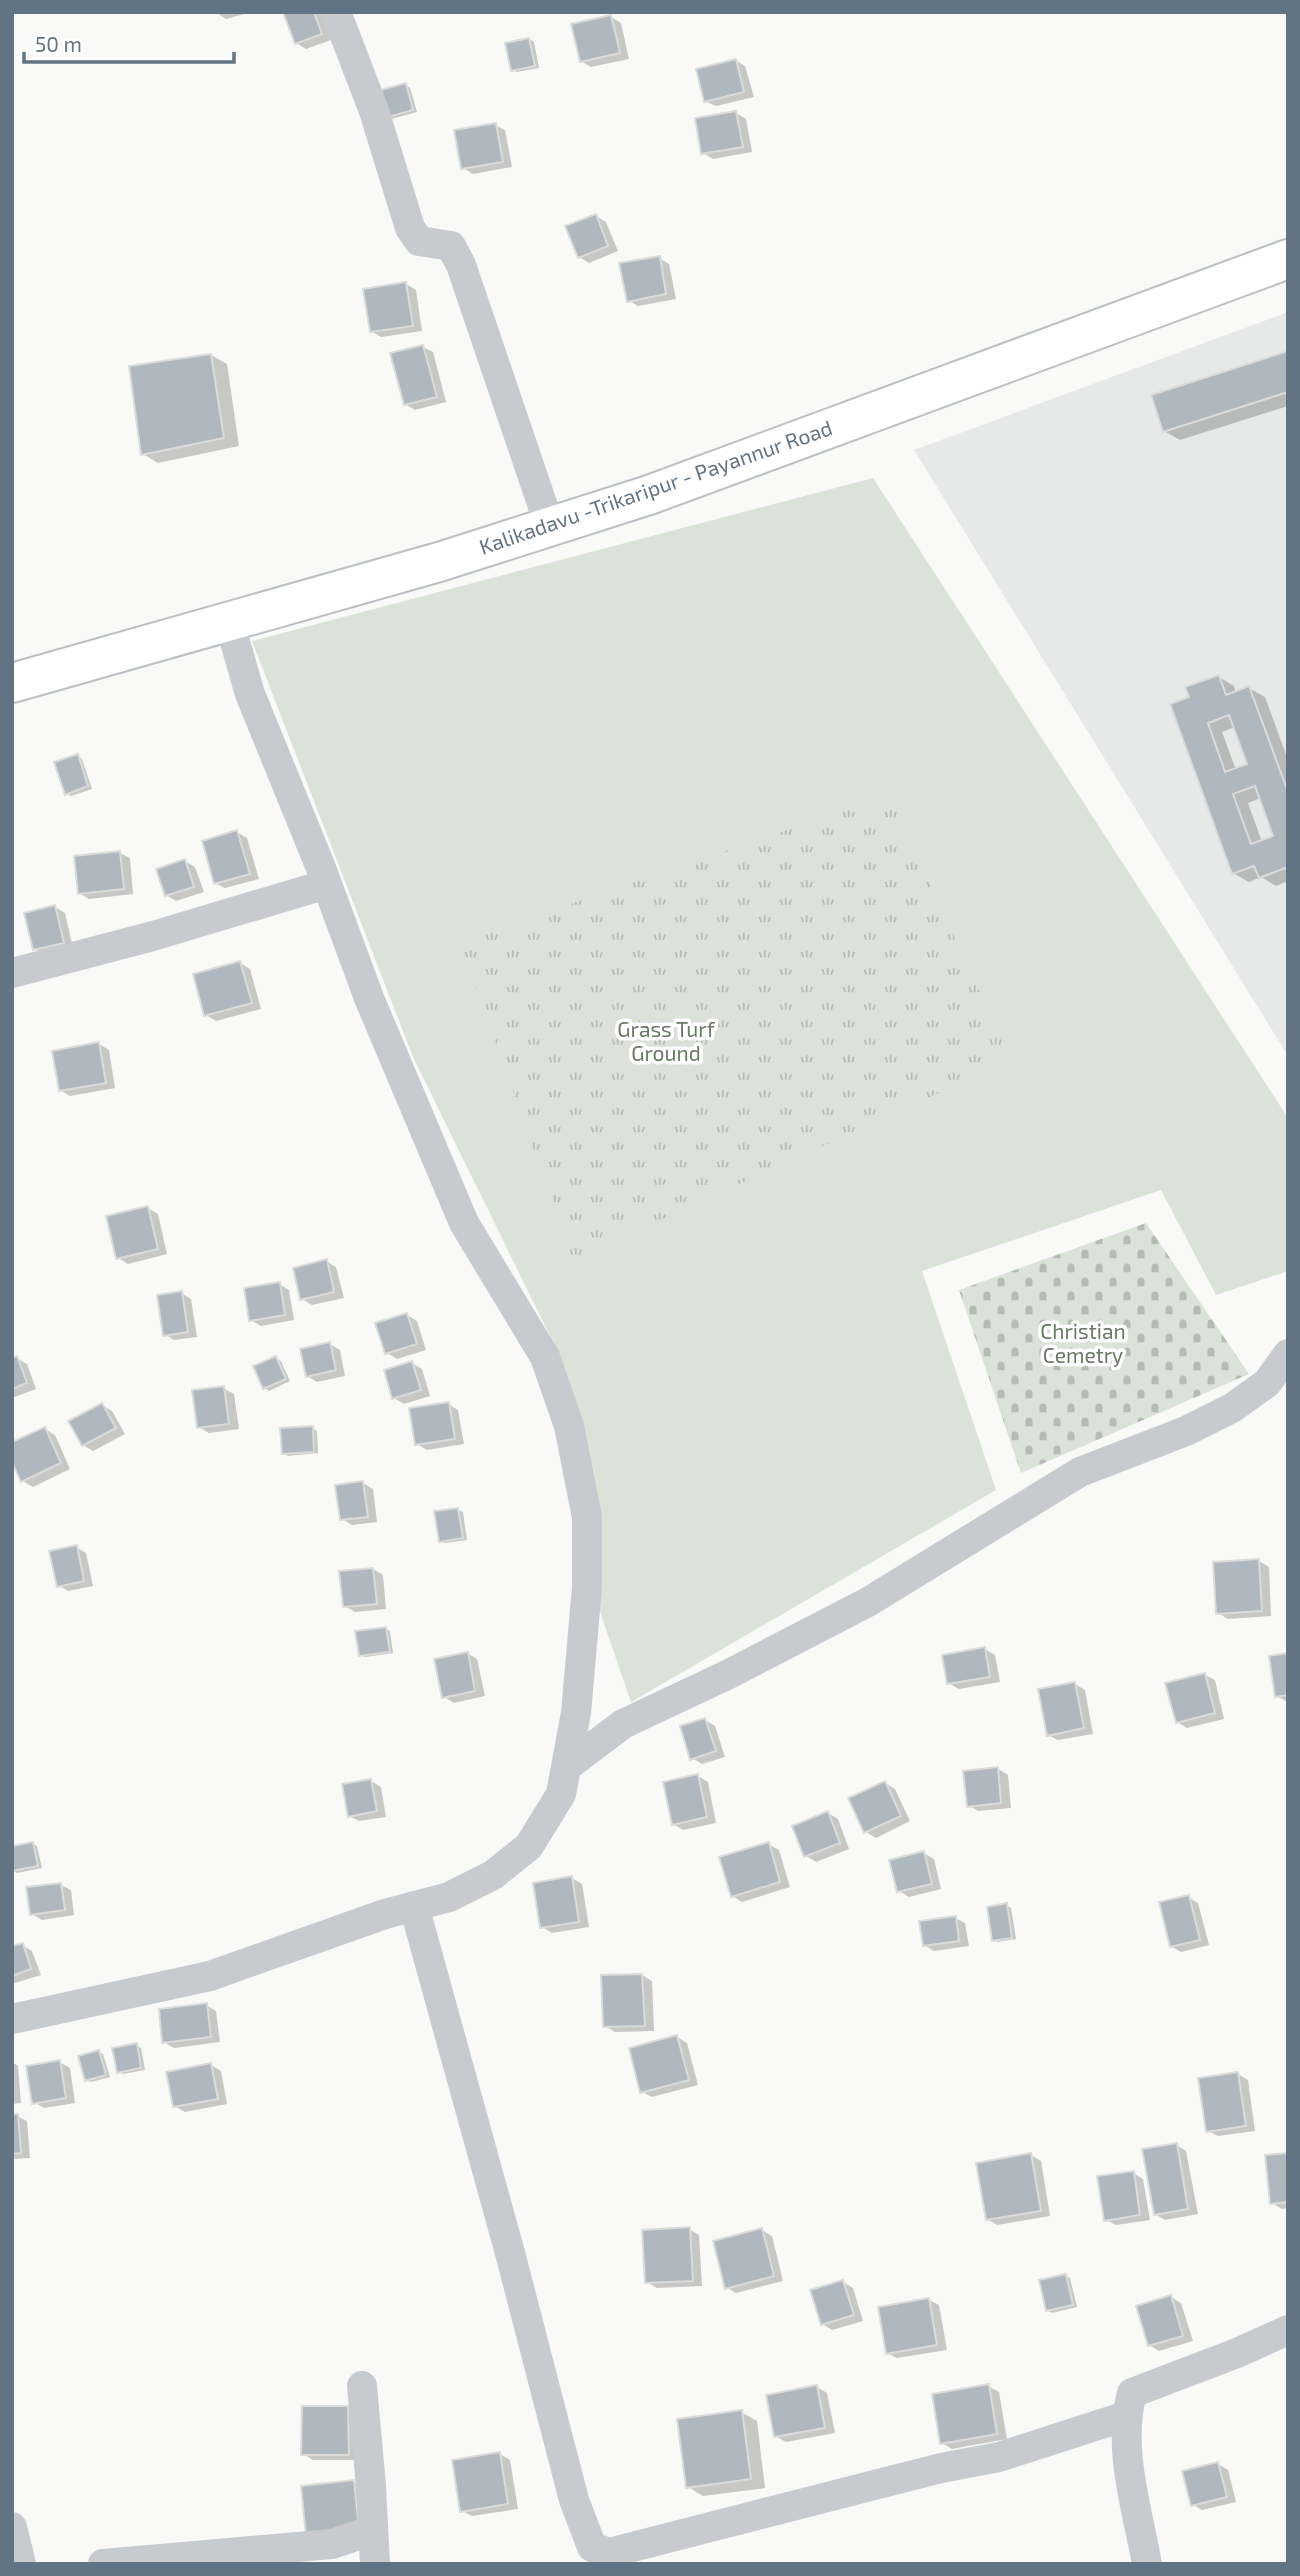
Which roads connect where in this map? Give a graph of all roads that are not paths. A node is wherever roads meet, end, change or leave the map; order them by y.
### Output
1 (336, 12) edge
2 (1288, 259) edge
3 (550, 527) junction
4 (229, 621) junction
5 (12, 683) edge
6 (327, 884) junction
7 (12, 973) edge
8 (1288, 1354) edge
9 (566, 1768) junction
10 (414, 1906) junction
11 (12, 2018) edge
12 (1288, 2330) edge
13 (362, 2386) dead end
14 (1126, 2416) junction
15 (12, 2527) edge
16 (373, 2530) junction
17 (22, 2564) edge
18 (103, 2564) edge
19 (375, 2564) edge
20 (1147, 2564) edge

1 - 3 street
2 - 3 main road, Kalikadavu -Trikaripur - Payannur Road
3 - 4 main road, Kalikadavu -Trikaripur - Payannur Road
4 - 5 main road, Kalikadavu -Trikaripur - Payannur Road
4 - 6 street
6 - 7 street
6 - 9 street
8 - 9 street
9 - 10 street
10 - 11 street
10 - 14 street
12 - 14 street
13 - 16 street
14 - 20 street
15 - 17 street
16 - 18 street
16 - 19 street

